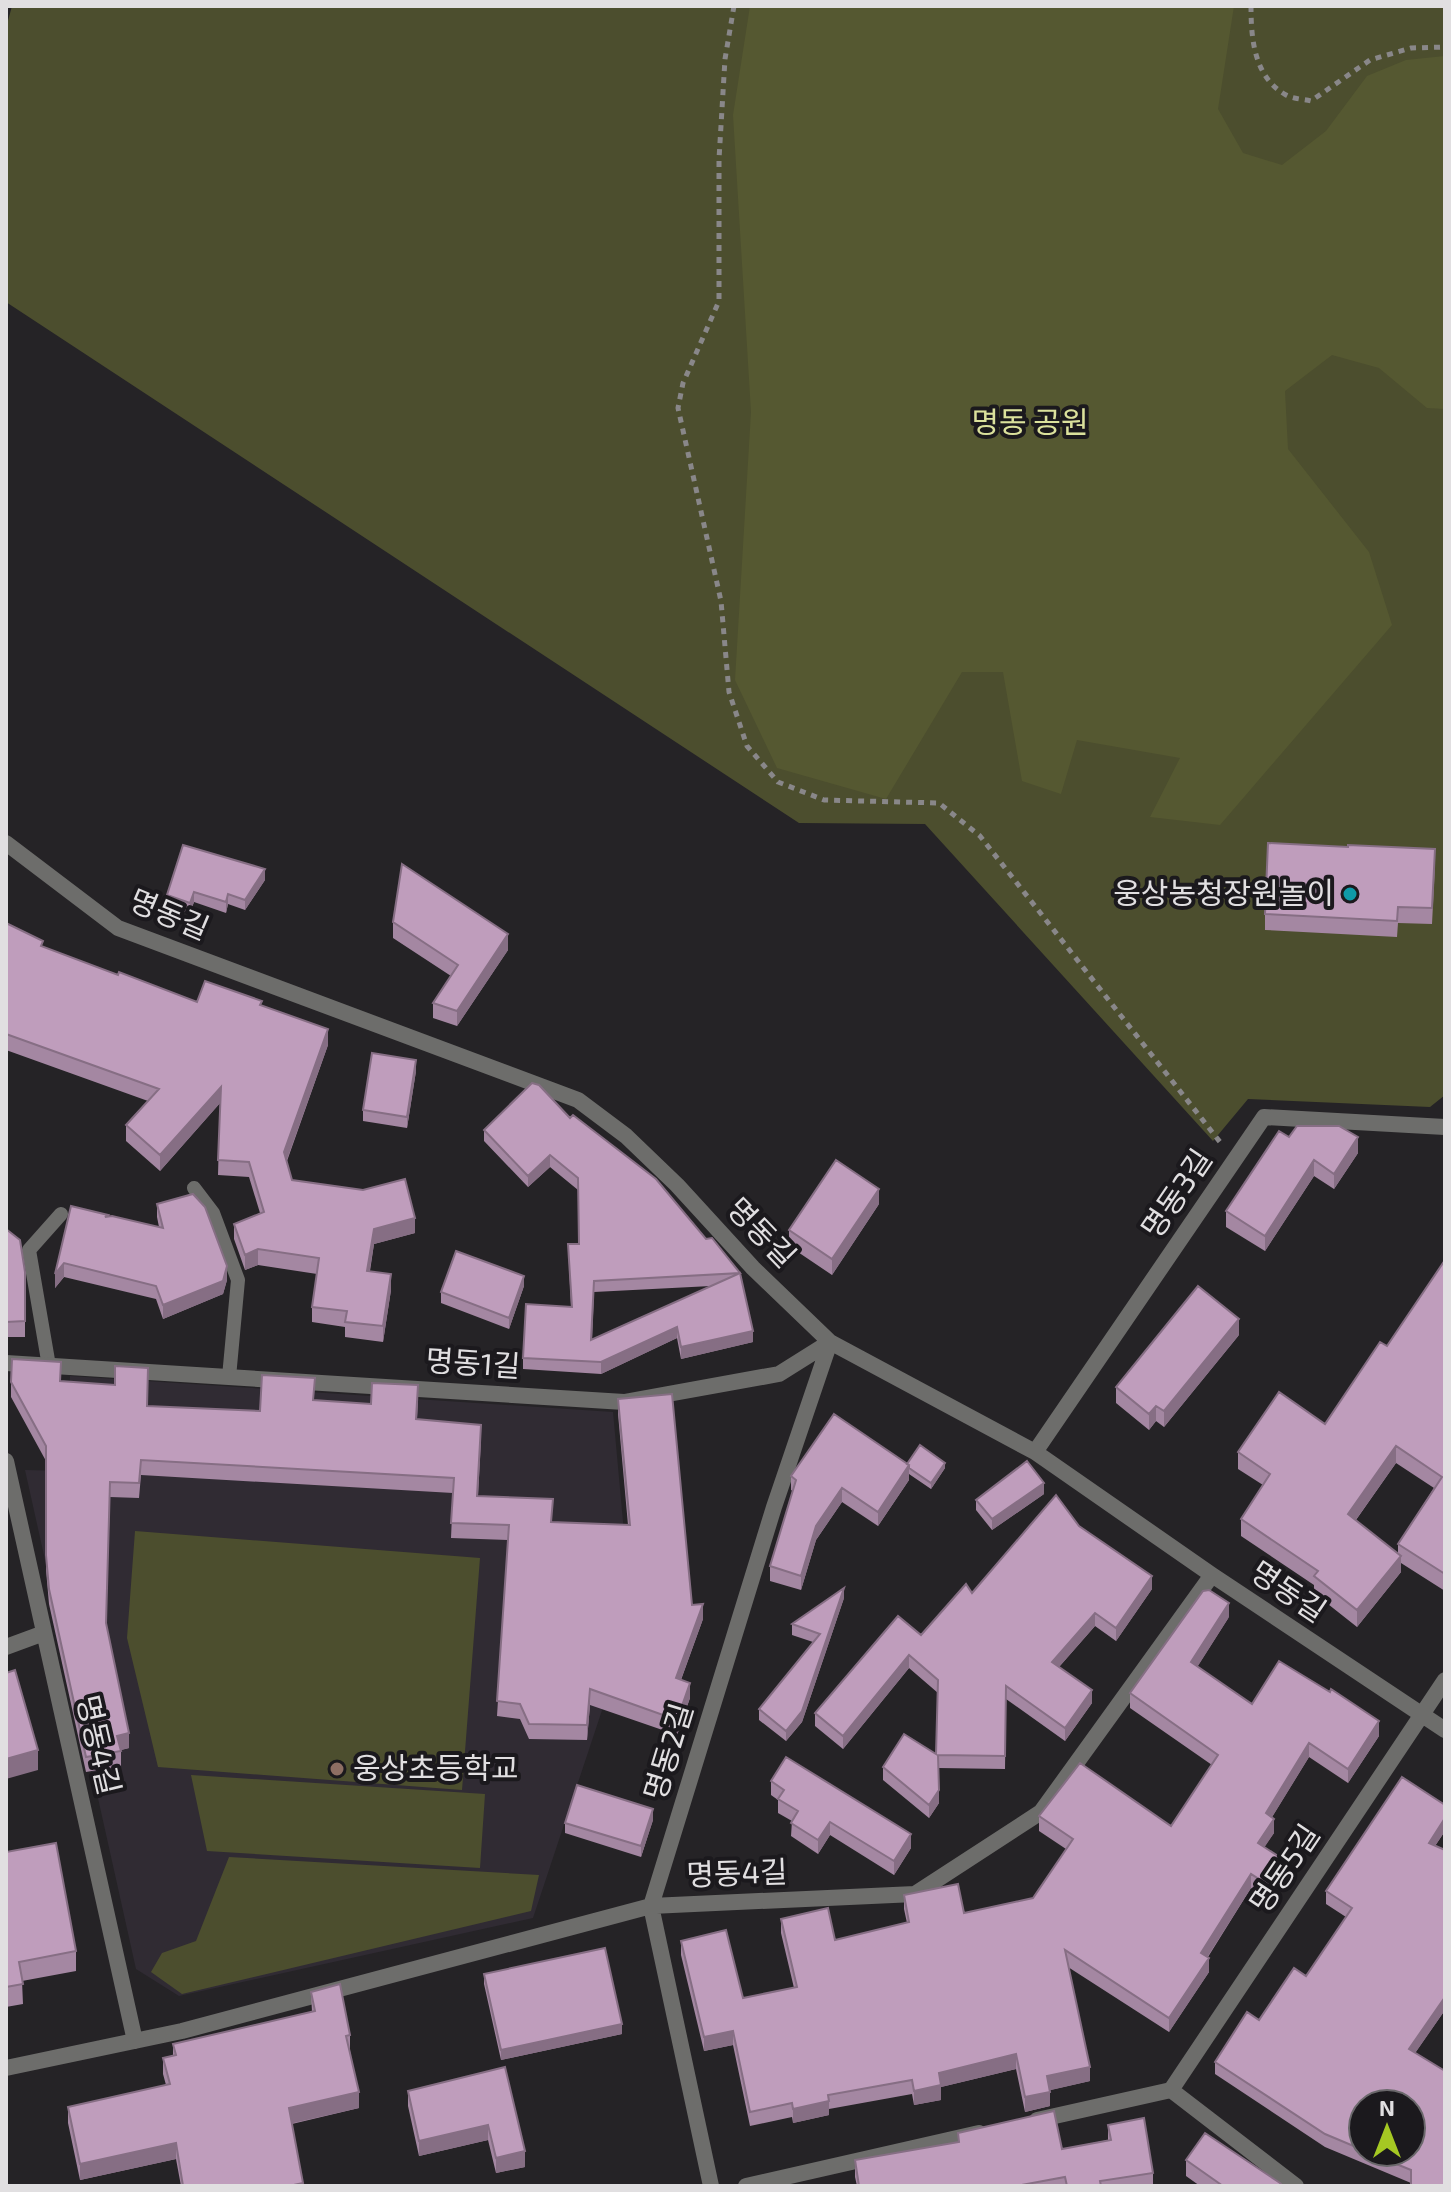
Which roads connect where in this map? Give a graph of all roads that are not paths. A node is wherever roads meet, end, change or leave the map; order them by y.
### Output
1 (6, 843) edge
2 (1445, 1127) edge
3 (194, 1188) dead end
4 (61, 1214) dead end
5 (830, 1342) junction
6 (6, 1363) edge
7 (49, 1366) junction
8 (229, 1377) junction
9 (1035, 1452) junction
10 (6, 1461) edge
11 (1212, 1575) junction
12 (44, 1633) junction
13 (6, 1647) edge
14 (1445, 1680) edge
15 (1422, 1714) junction
16 (1445, 1730) edge
17 (651, 1906) junction
18 (135, 2041) junction
19 (6, 2068) edge
20 (1171, 2090) junction
21 (1020, 2124) edge
22 (989, 2131) edge
23 (711, 2186) edge
24 (746, 2186) edge
25 (1296, 2186) edge

1 - 5 street, 명동길
2 - 9 street, 명동3길
3 - 8 lane
4 - 7 lane
5 - 8 street, 명동1길
5 - 9 street, 명동길
5 - 17 street, 명동2길
6 - 7 street, 명동1길
7 - 8 street, 명동1길
9 - 11 street, 명동길
10 - 12 street, 명동4길
11 - 15 street, 명동길
11 - 17 street, 명동4길
12 - 13 street
12 - 18 street, 명동4길
14 - 15 street, 명동5길
15 - 16 street, 명동길
15 - 20 street, 명동5길
17 - 18 street, 명동4길
17 - 23 street, 명동2길
18 - 19 street, 명동4길
20 - 21 street
20 - 25 street
22 - 24 street

